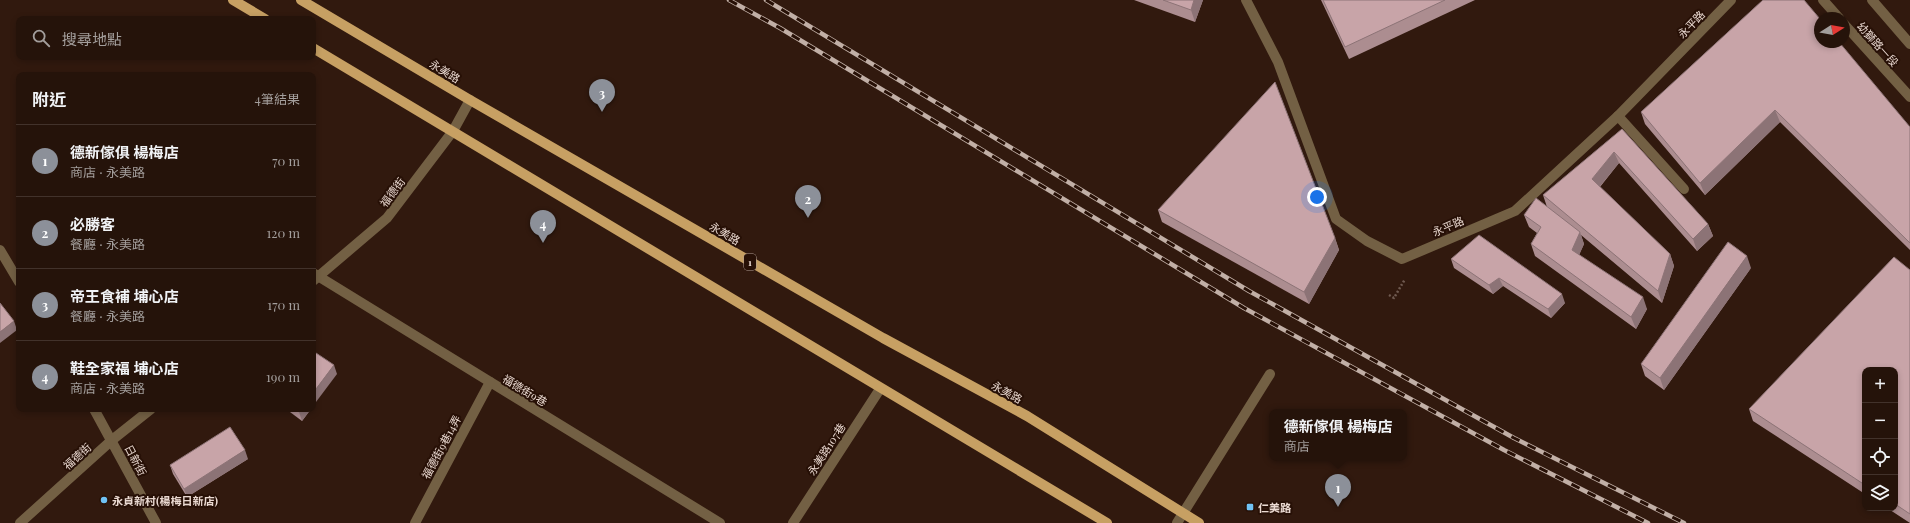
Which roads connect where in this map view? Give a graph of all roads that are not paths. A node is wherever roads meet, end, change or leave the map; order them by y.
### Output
1 (233, 0) edge
2 (301, 0) edge
3 (1246, 0) edge
4 (1731, 0) edge
5 (1823, 0) edge
6 (1872, 0) edge
7 (1834, 12) edge
8 (260, 16) edge
9 (1850, 31) edge
10 (1910, 44) edge
11 (316, 50) edge
12 (1910, 97) edge
13 (470, 100) junction
14 (1618, 116) junction
15 (453, 131) junction
16 (1684, 189) dead end
17 (0, 250) edge
18 (316, 276) edge
19 (16, 277) edge
20 (316, 278) edge
21 (1270, 374) dead end
22 (490, 382) junction
23 (880, 389) junction
24 (96, 412) edge
25 (148, 412) edge
26 (112, 440) junction
27 (1183, 514) junction
28 (20, 523) edge
29 (156, 523) edge
30 (415, 523) edge
31 (720, 523) edge
32 (793, 523) edge
33 (1107, 523) edge
34 (1178, 523) edge
35 (1199, 523) edge

1 - 8 main road
2 - 13 main road, 永美路 / 1
3 - 14 street, 永平路
4 - 14 street, 永平路
5 - 7 street
6 - 10 street
9 - 12 street, 幼獅路一段
11 - 15 main road
13 - 15 street, 福德街
13 - 27 main road, 永美路 / 1
14 - 16 street
15 - 18 street, 福德街
15 - 23 main road
17 - 19 street
20 - 22 street, 福德街9巷
21 - 27 street
22 - 30 street, 福德街9巷14弄
22 - 31 street, 福德街9巷
23 - 32 street, 永美路107巷
23 - 33 main road
24 - 26 street, 日新街
25 - 26 street, 福德街
26 - 28 street, 福德街
26 - 29 street, 日新街
27 - 34 street
27 - 35 main road, 永美路 / 1

